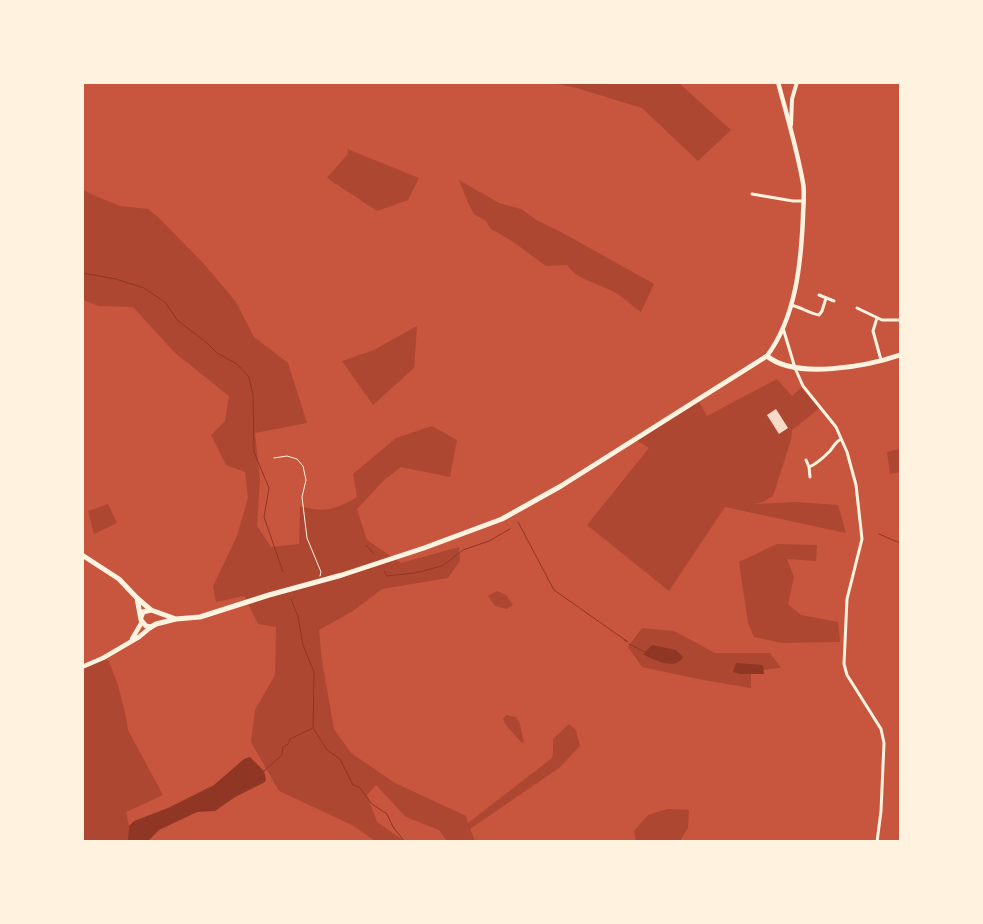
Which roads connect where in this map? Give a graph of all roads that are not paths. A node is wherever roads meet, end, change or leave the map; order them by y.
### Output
1 (778, 82) edge
2 (797, 82) edge
3 (792, 109) junction
4 (785, 110) junction
5 (791, 128) junction
6 (752, 194) dead end
7 (803, 201) junction
8 (819, 295) dead end
9 (826, 298) junction
10 (834, 301) dead end
11 (791, 305) junction
12 (857, 308) dead end
13 (877, 318) junction
14 (900, 320) edge
15 (783, 327) junction
16 (900, 355) edge
17 (768, 356) junction
18 (882, 361) junction
19 (795, 368) junction
20 (842, 439) junction
21 (806, 460) dead end
22 (809, 467) junction
23 (810, 477) dead end
24 (82, 555) edge
25 (137, 598) junction
26 (154, 611) junction
27 (176, 619) junction
28 (141, 620) junction
29 (154, 625) junction
30 (132, 640) junction
31 (82, 667) edge
32 (877, 842) edge

1 - 4 main road
2 - 3 street
3 - 4 street
3 - 5 street
4 - 5 main road
5 - 7 main road
6 - 7 street
7 - 11 main road
8 - 9 street
9 - 10 street
9 - 11 street
11 - 15 main road
12 - 13 street
13 - 14 street
13 - 18 street
15 - 17 main road
15 - 19 street
16 - 18 highway
17 - 19 highway
17 - 27 highway
18 - 19 highway
19 - 20 street
20 - 22 street
20 - 32 street
21 - 22 street
22 - 23 street
24 - 25 highway
25 - 26 highway
25 - 28 highway
26 - 27 highway
26 - 28 highway
26 - 29 highway
27 - 29 highway
28 - 29 highway
28 - 30 main road
29 - 30 main road
30 - 31 main road

